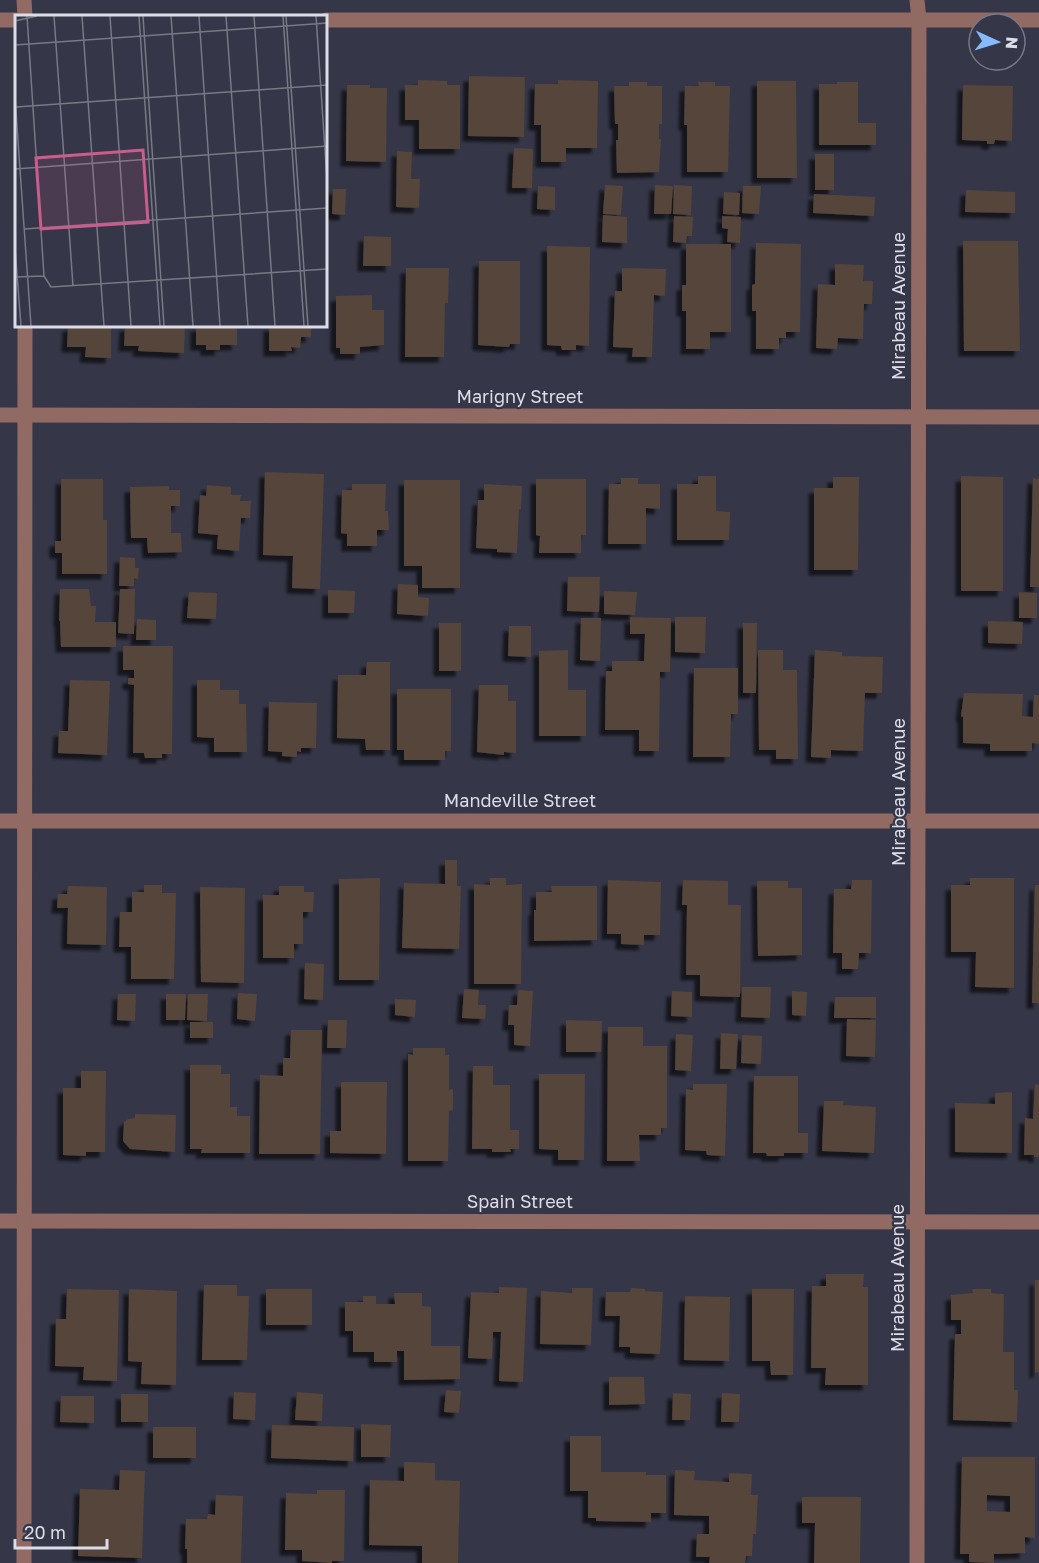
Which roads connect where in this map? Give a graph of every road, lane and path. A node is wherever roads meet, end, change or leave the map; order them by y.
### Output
1 (24, 0) edge
2 (919, 0) edge
3 (25, 15) edge
4 (327, 20) edge
5 (919, 20) junction
6 (1039, 20) edge
7 (25, 327) edge
8 (0, 415) edge
9 (25, 415) junction
10 (919, 417) junction
11 (1039, 417) edge
12 (0, 820) edge
13 (25, 820) junction
14 (918, 821) junction
15 (1039, 821) edge
16 (0, 1221) edge
17 (24, 1221) junction
18 (918, 1222) junction
19 (1039, 1222) edge
20 (24, 1563) edge
21 (917, 1563) edge

1 - 3 street
2 - 5 street, Mirabeau Avenue
4 - 5 street
5 - 6 street
5 - 10 street, Mirabeau Avenue
7 - 9 street
8 - 9 street, Marigny Street
9 - 10 street, Marigny Street
9 - 13 street
10 - 11 street, Marigny Street
10 - 14 street, Mirabeau Avenue
12 - 13 street, Mandeville Street
13 - 14 street, Mandeville Street
13 - 17 street
14 - 15 street, Mandeville Street
14 - 18 street, Mirabeau Avenue
16 - 17 street, Spain Street
17 - 18 street, Spain Street
17 - 20 street
18 - 19 street, Spain Street
18 - 21 street, Mirabeau Avenue

